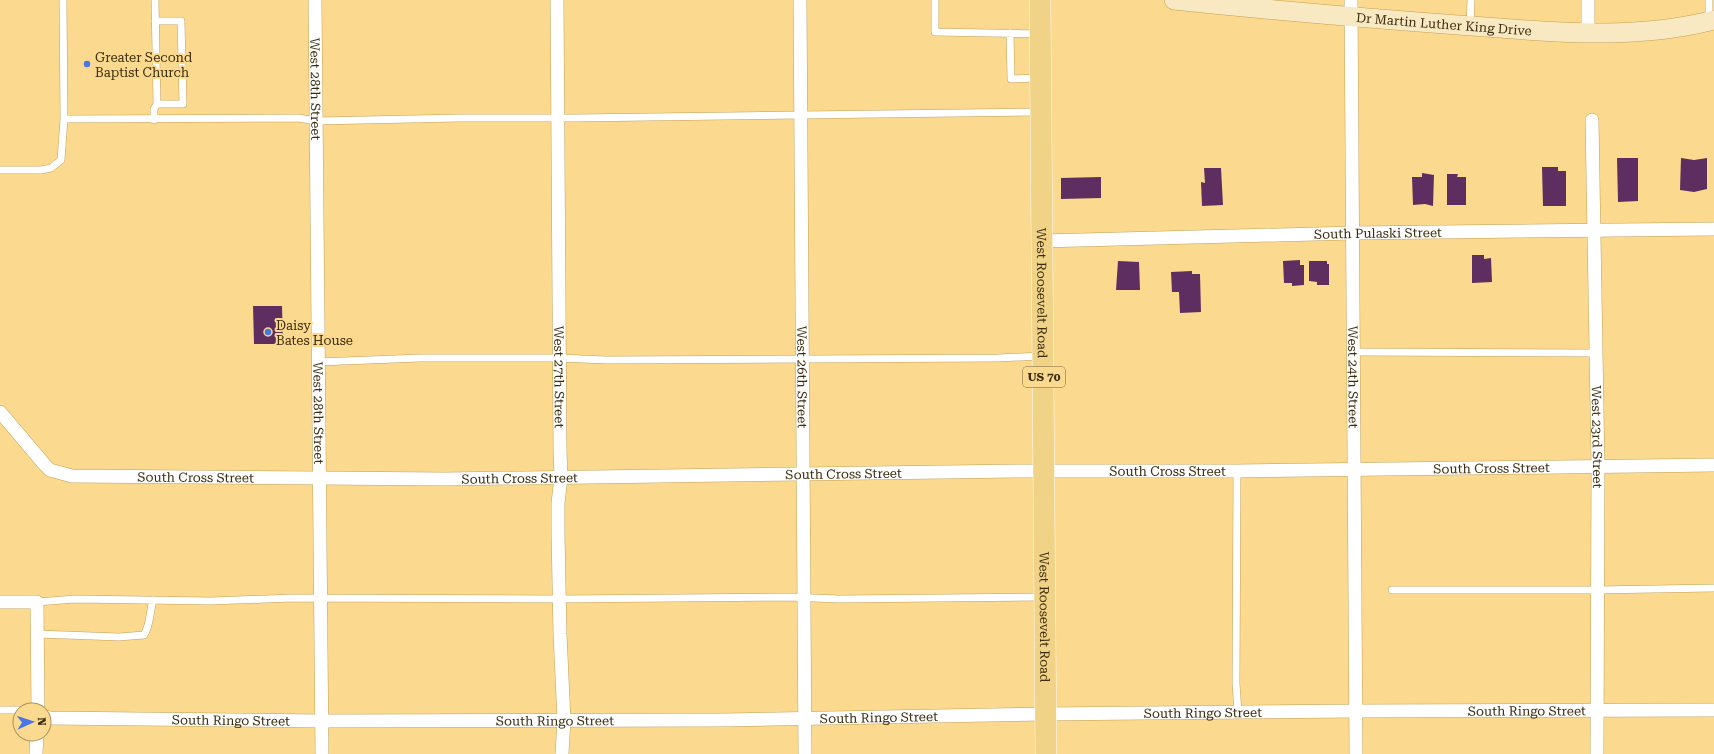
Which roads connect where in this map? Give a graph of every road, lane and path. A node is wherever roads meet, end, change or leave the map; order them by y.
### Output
1 (63, 0) edge
2 (155, 0) edge
3 (315, 0) edge
4 (557, 0) edge
5 (800, 0) edge
6 (935, 0) edge
7 (1040, 0) edge
8 (1174, 0) edge
9 (1471, 0) edge
10 (1588, 0) edge
11 (1709, 0) edge
12 (1205, 2) edge
13 (1351, 9) edge
14 (1712, 20) edge
15 (155, 21) junction
16 (1470, 26) junction
17 (1010, 33) junction
18 (1040, 34) junction
19 (1588, 34) junction
20 (1039, 78) junction
21 (157, 104) junction
22 (1039, 112) junction
23 (801, 114) junction
24 (558, 118) junction
25 (64, 119) junction
26 (154, 120) junction
27 (1592, 120) dead end
28 (317, 122) junction
29 (0, 170) edge
30 (1714, 229) edge
31 (1594, 230) junction
32 (1353, 233) junction
33 (1042, 241) junction
34 (1353, 352) junction
35 (1595, 353) junction
36 (1044, 356) junction
37 (559, 358) junction
38 (802, 359) junction
39 (318, 362) junction
40 (0, 412) edge
41 (1598, 465) junction
42 (1714, 465) edge
43 (1354, 469) junction
44 (1043, 471) junction
45 (1237, 472) junction
46 (803, 474) junction
47 (320, 477) junction
48 (561, 478) junction
49 (1714, 588) edge
50 (1392, 590) dead end
51 (1597, 590) junction
52 (1044, 596) junction
53 (320, 599) junction
54 (560, 599) junction
55 (804, 599) junction
56 (153, 600) junction
57 (0, 602) edge
58 (37, 602) junction
59 (38, 634) junction
60 (38, 702) edge
61 (0, 710) edge
62 (12, 710) edge
63 (1356, 710) junction
64 (1598, 710) junction
65 (1714, 710) edge
66 (1238, 713) junction
67 (1045, 714) junction
68 (52, 718) edge
69 (805, 719) junction
70 (564, 720) junction
71 (322, 721) junction
72 (37, 742) edge
73 (36, 754) edge
74 (322, 754) edge
75 (562, 754) edge
76 (806, 754) edge
77 (1046, 754) edge
78 (1356, 754) edge
79 (1597, 754) edge

1 - 25 lane
2 - 15 lane
3 - 28 street, West 28th Street
4 - 24 street, West 27th Street
5 - 23 street, West 26th Street
6 - 17 lane
7 - 18 main road, West Roosevelt Road / US 70
8 - 12 main road, Dr Martin Luther King Drive
9 - 16 lane
10 - 19 street
11 - 14 lane
12 - 13 main road, Dr Martin Luther King Drive
13 - 16 main road, Dr Martin Luther King Drive
13 - 32 street, West 24th Street
14 - 19 main road, Dr Martin Luther King Drive
15 - 21 lane
15 - 21 lane
16 - 19 main road, Dr Martin Luther King Drive
17 - 18 lane
17 - 20 lane
18 - 20 main road, West Roosevelt Road / US 70
20 - 22 main road, West Roosevelt Road / US 70
21 - 26 lane
22 - 23 lane
22 - 33 main road, West Roosevelt Road / US 70
23 - 24 lane
23 - 38 street, West 26th Street
24 - 28 lane
24 - 37 street, West 27th Street
25 - 26 lane
25 - 29 lane
26 - 28 lane
27 - 31 street, West 23rd Street
28 - 39 street, West 28th Street
30 - 31 street, South Pulaski Street
31 - 32 street, South Pulaski Street
31 - 35 street, West 23rd Street
32 - 33 street, South Pulaski Street
32 - 34 street, West 24th Street
33 - 36 main road, West Roosevelt Road / US 70
34 - 35 lane
34 - 43 street, West 24th Street
35 - 41 street, West 23rd Street
36 - 38 lane
36 - 44 main road, West Roosevelt Road / US 70
37 - 38 lane
37 - 39 lane
37 - 48 street, West 27th Street
38 - 46 street, West 26th Street
39 - 47 street, West 28th Street
40 - 47 street, South Cross Street
41 - 42 street, South Cross Street
41 - 43 street, South Cross Street
41 - 51 street, West 23rd Street
43 - 45 street, South Cross Street
43 - 63 street, West 24th Street
44 - 45 street, South Cross Street
44 - 46 street, South Cross Street
44 - 52 main road, West Roosevelt Road / US 70
45 - 66 lane
46 - 48 street, South Cross Street
46 - 55 street, West 26th Street
47 - 48 street, South Cross Street
47 - 53 street, West 28th Street
48 - 54 street, West 27th Street
49 - 51 lane
50 - 51 lane
51 - 64 street, West 23rd Street
52 - 55 lane
52 - 67 main road, West Roosevelt Road / US 70
53 - 54 lane
53 - 56 lane
53 - 71 street, West 28th Street
54 - 55 lane
54 - 70 street, West 27th Street
55 - 69 street, West 26th Street
56 - 58 lane
56 - 59 lane
57 - 58 street
58 - 59 street
59 - 60 street
61 - 62 lane
63 - 64 street, South Ringo Street
63 - 66 street, South Ringo Street
63 - 78 street, West 24th Street
64 - 65 street, South Ringo Street
64 - 79 street, West 23rd Street
66 - 67 street, South Ringo Street
67 - 69 street, South Ringo Street
67 - 77 main road, West Roosevelt Road / US 70
68 - 71 street, South Ringo Street
69 - 70 street, South Ringo Street
69 - 76 street, West 26th Street
70 - 71 street, South Ringo Street
70 - 75 street, West 27th Street
71 - 74 street, West 28th Street
72 - 73 street

